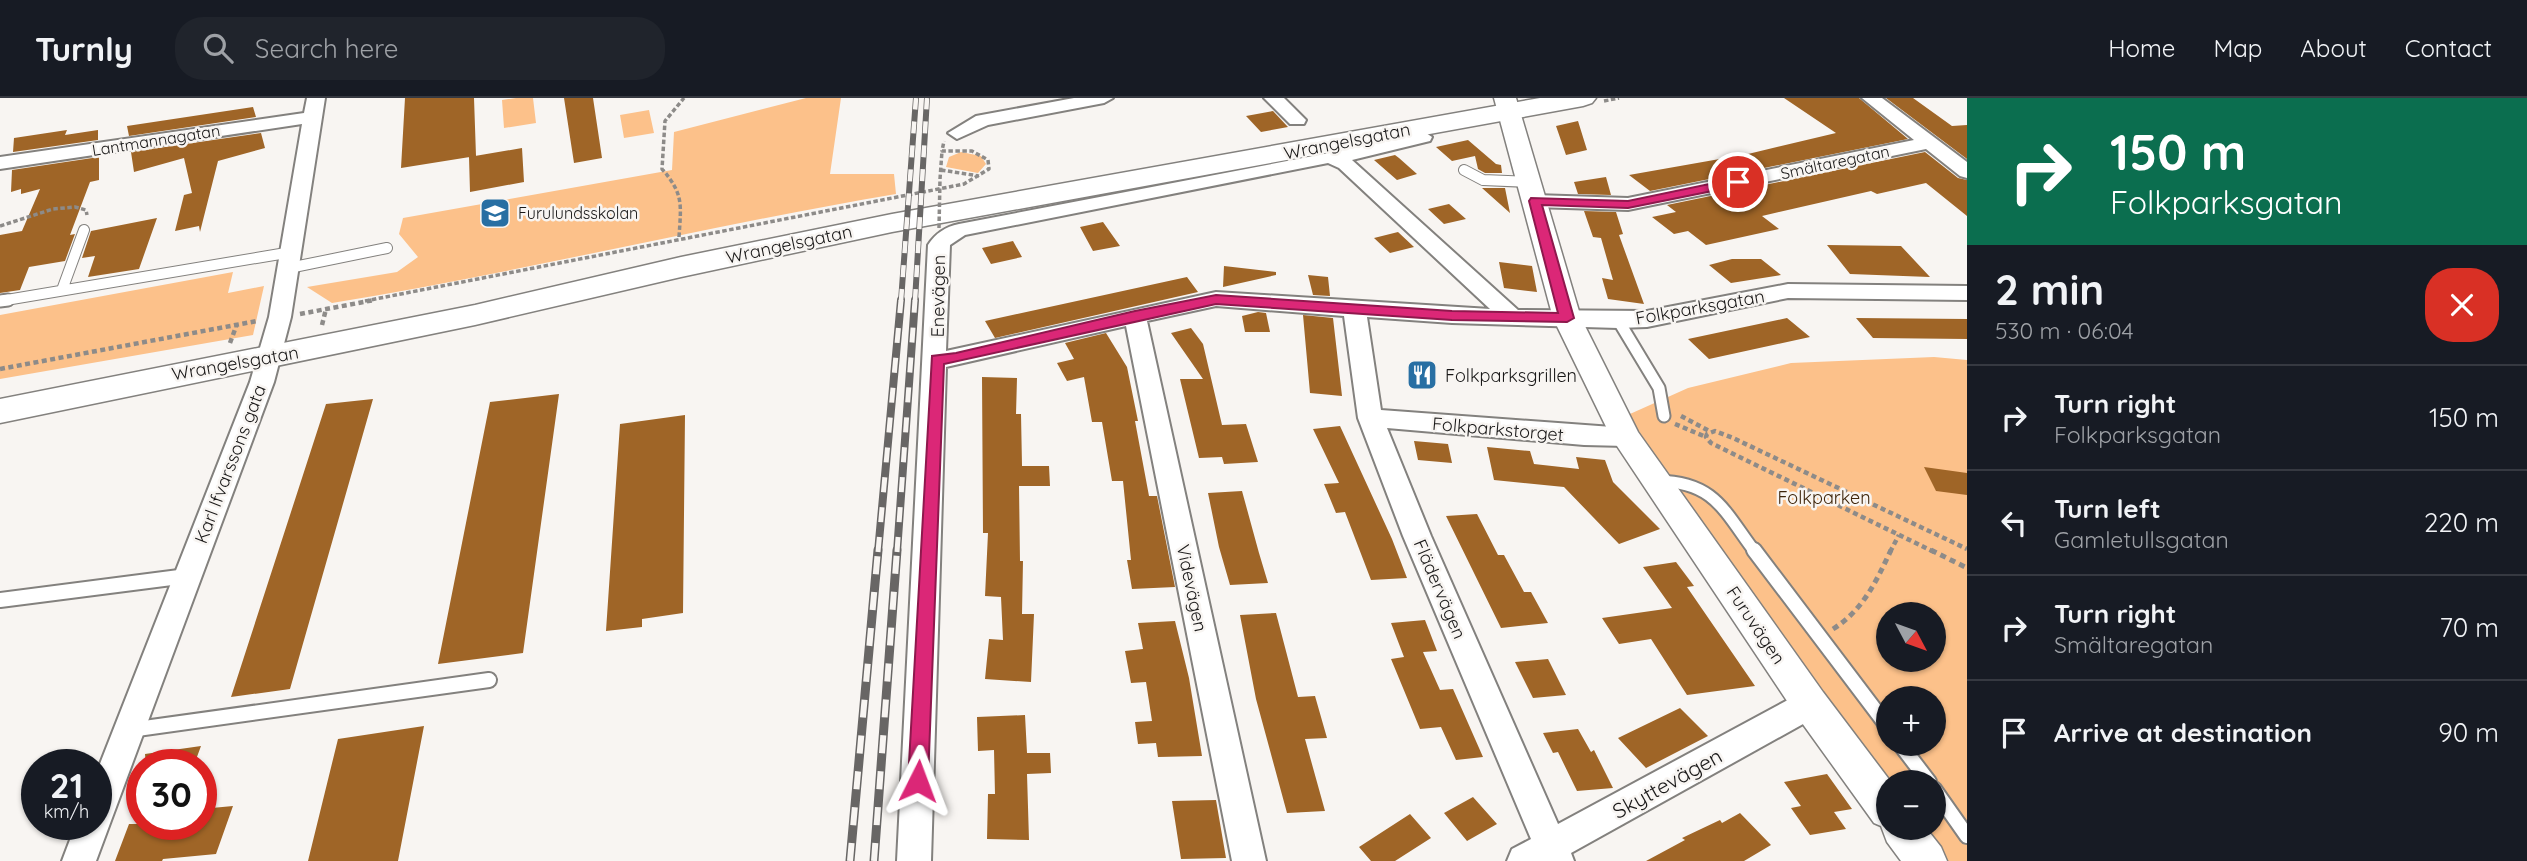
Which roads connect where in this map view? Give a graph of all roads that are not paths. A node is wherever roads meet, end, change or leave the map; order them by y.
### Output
1 (1104, 98) edge
2 (1273, 98) edge
3 (1583, 98) edge
4 (1871, 98) edge
5 (1504, 102) edge
6 (314, 107) edge
7 (1297, 120) dead end
8 (957, 133) road end
9 (1423, 137) dead end
10 (1929, 143) junction
11 (1335, 158) junction
12 (0, 163) edge
13 (1464, 170) dead end
14 (1967, 172) edge
15 (1532, 192) junction
16 (84, 230) road end
17 (942, 233) joint
18 (387, 248) dead end
19 (290, 260) junction
20 (62, 290) junction
21 (1967, 293) edge
22 (0, 301) edge
23 (1354, 309) junction
24 (1135, 316) junction
25 (1513, 318) junction
26 (1567, 318) junction
27 (1618, 320) junction
28 (274, 337) junction
29 (937, 360) junction
30 (0, 386) edge
31 (0, 411) edge
32 (1664, 416) road end
33 (1370, 418) junction
34 (1626, 437) junction
35 (1657, 481) junction
36 (187, 576) junction
37 (0, 600) edge
38 (489, 680) dead end
39 (1810, 704) junction
40 (1876, 711) edge
41 (129, 730) junction
42 (1909, 756) edge
43 (1920, 770) edge
44 (112, 775) edge
45 (1876, 794) edge
46 (1946, 806) edge
47 (1967, 836) edge
48 (87, 840) edge
49 (1910, 840) edge
50 (1544, 857) edge
51 (79, 861) edge
52 (914, 861) edge
53 (1249, 861) edge
54 (1926, 861) edge

1 - 8 street
2 - 7 street
3 - 5 main road, Wrangelsgatan
4 - 10 street
5 - 15 street, Furuvägen
5 - 28 main road, Wrangelsgatan
6 - 12 street, Lantmannagatan
6 - 19 street, Karl Ifvarssons gata
9 - 11 street, Wrangelsgatan
10 - 14 street
10 - 15 street, Smältaregatan
11 - 17 street, Wrangelsgatan
11 - 25 street
13 - 15 lane
15 - 26 street, Furuvägen
16 - 20 lane
17 - 29 street, Enevägen
18 - 19 lane
19 - 20 lane
19 - 28 street, Karl Ifvarssons gata
20 - 22 lane
21 - 27 street, Folkparksgatan
23 - 24 street, Folkparksgatan
23 - 25 street, Folkparksgatan
23 - 33 street, Flädervägen
24 - 29 street, Folkparksgatan
24 - 53 street, Videvägen
25 - 26 street, Folkparksgatan
26 - 27 street, Folkparksgatan
26 - 34 street, Furuvägen
27 - 32 lane
28 - 30 main road, Wrangelsgatan
28 - 31 main road, Wrangelsgatan
28 - 36 street, Karl Ifvarssons gata
29 - 52 street, Enevägen
33 - 34 street, Folkparkstorget
33 - 50 street, Flädervägen
34 - 35 street, Furuvägen
35 - 39 street, Furuvägen
35 - 40 lane
36 - 37 lane
36 - 41 street, Karl Ifvarssons gata
38 - 41 lane
39 - 45 street, Furuvägen
39 - 50 street, Skyttevägen
41 - 44 street, Karl Ifvarssons gata
42 - 43 lane
46 - 47 lane
48 - 51 street
49 - 54 street

